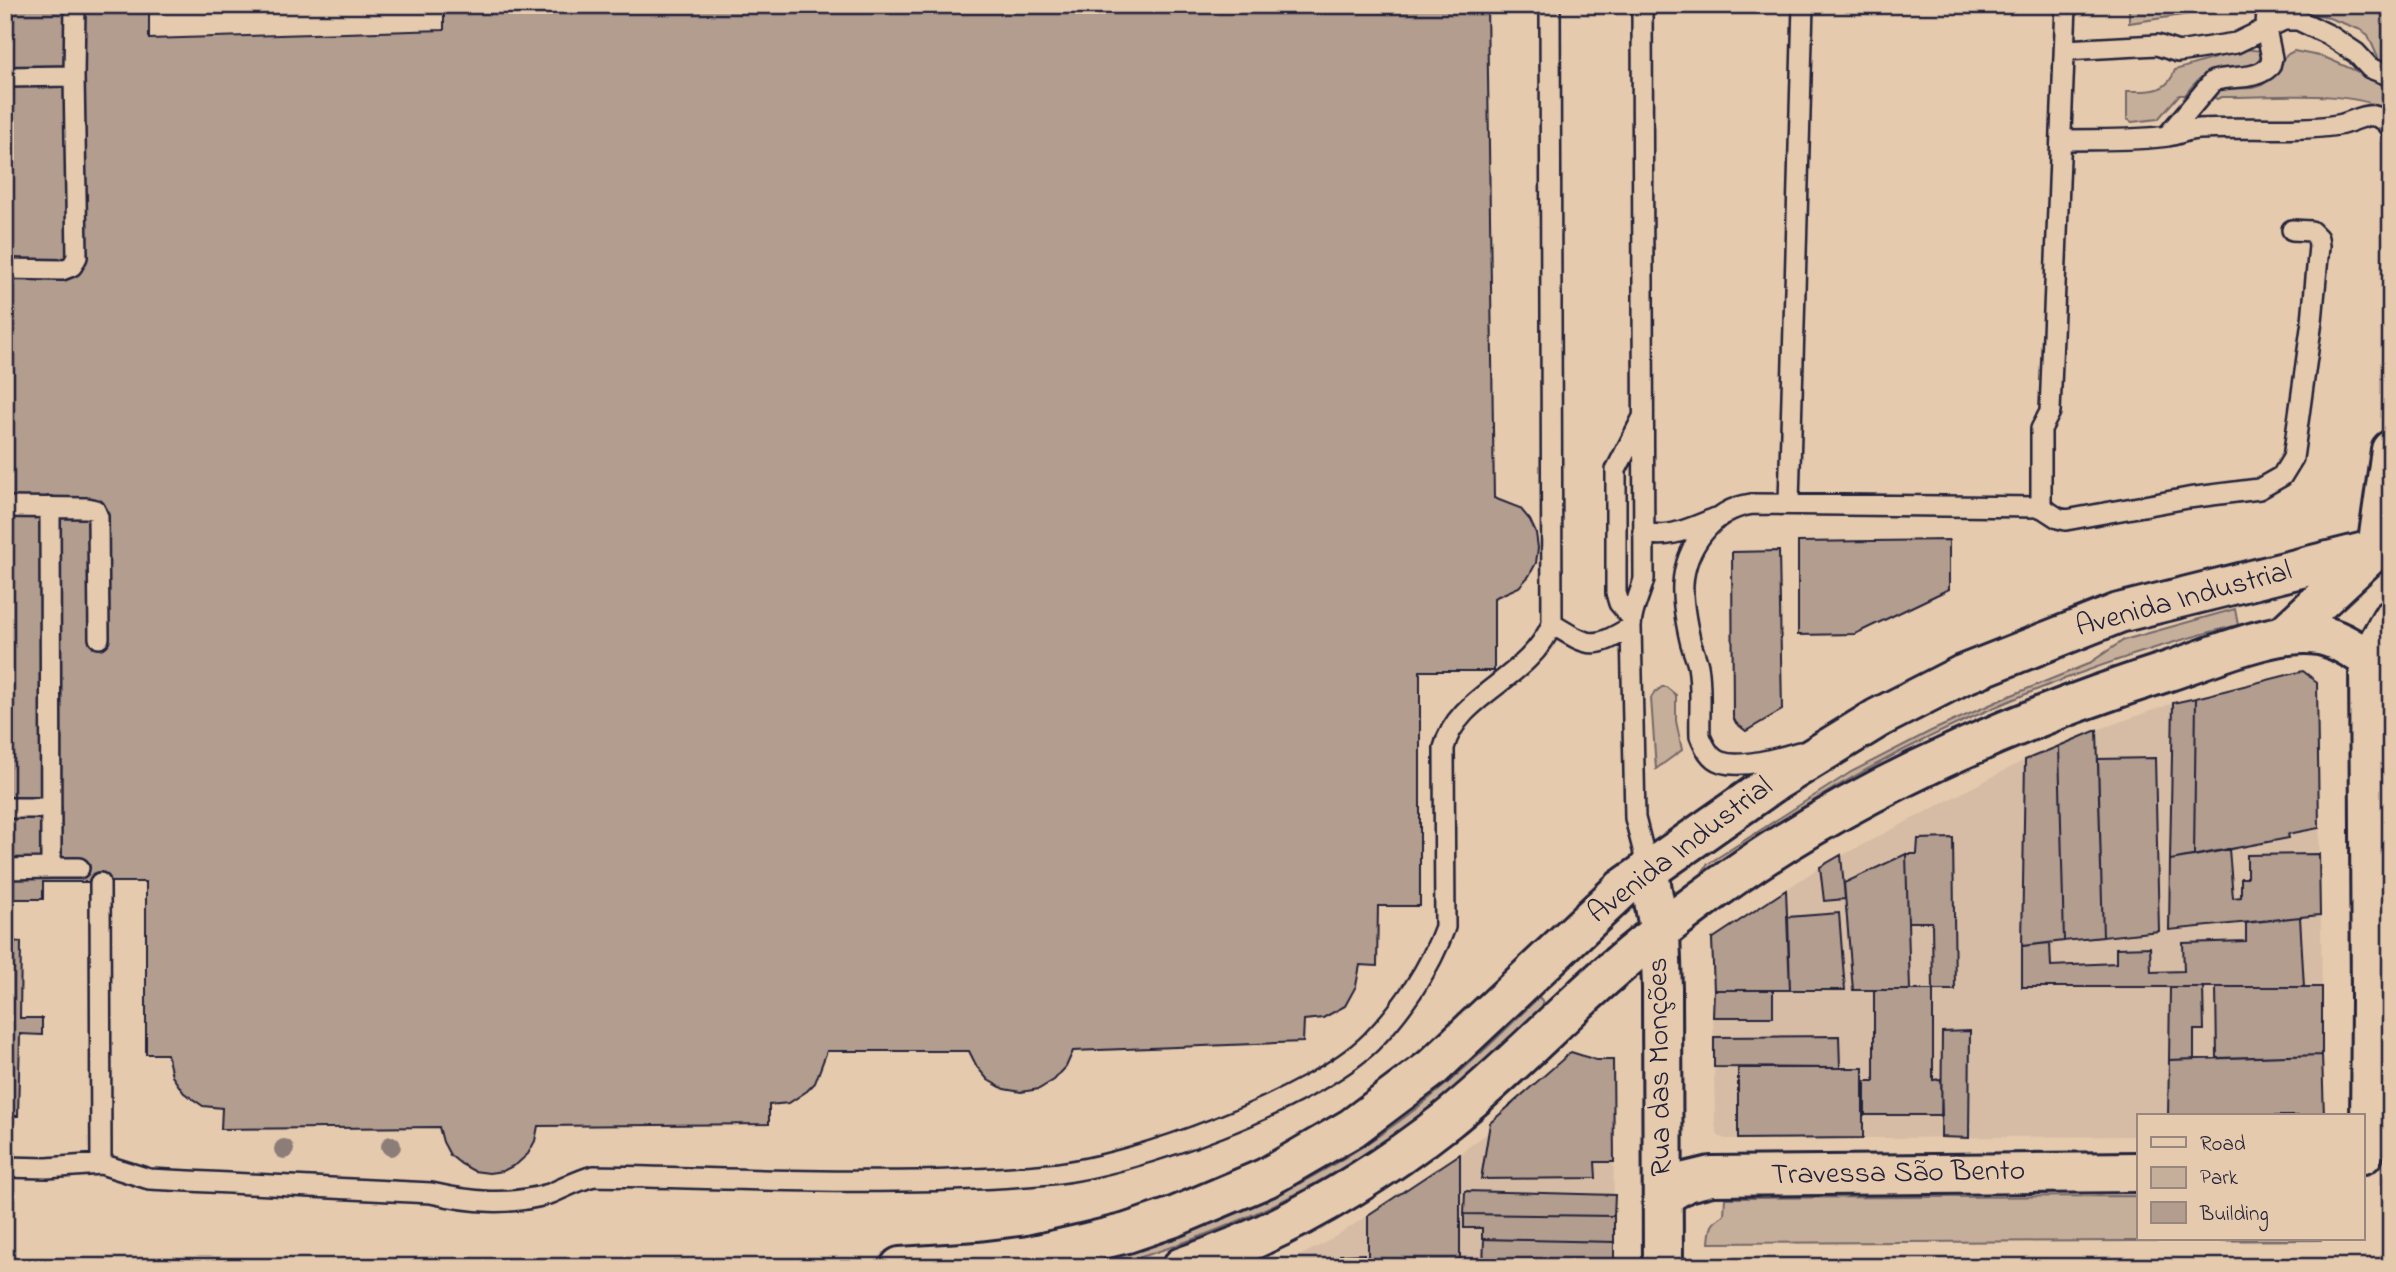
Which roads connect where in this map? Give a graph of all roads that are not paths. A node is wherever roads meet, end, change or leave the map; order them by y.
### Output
1 (75, 5) edge
2 (1550, 5) edge
3 (1642, 5) edge
4 (1803, 5) edge
5 (2066, 5) edge
6 (2267, 5) edge
7 (2266, 29) junction
8 (2065, 50) junction
9 (74, 76) junction
10 (2391, 76) edge
11 (5, 77) edge
12 (2391, 128) edge
13 (2167, 136) junction
14 (2061, 140) junction
15 (2292, 230) dead end
16 (5, 269) edge
17 (1644, 415) junction
18 (2391, 450) edge
19 (1789, 503) junction
20 (5, 507) edge
21 (50, 507) junction
22 (2041, 508) junction
23 (1717, 518) junction
24 (1643, 530) junction
25 (2384, 554) edge
26 (2391, 620) edge
27 (1631, 622) junction
28 (1552, 624) junction
29 (2285, 634) junction
30 (99, 638) dead end
31 (2369, 659) junction
32 (1834, 743) junction
33 (5, 808) edge
34 (51, 808) junction
35 (51, 868) junction
36 (79, 868) dead end
37 (5, 869) edge
38 (1648, 869) junction
39 (100, 883) dead end
40 (1660, 933) junction
41 (2381, 1009) edge
42 (2364, 1152) edge
43 (101, 1164) junction
44 (5, 1167) edge
45 (2137, 1172) edge
46 (1663, 1195) junction
47 (900, 1267) edge
48 (1182, 1267) edge
49 (1663, 1267) edge

1 - 9 lane
2 - 28 lane
3 - 17 lane
4 - 19 lane
5 - 8 lane
6 - 7 lane
7 - 8 lane
7 - 10 lane
7 - 13 lane
8 - 14 lane
9 - 11 lane
9 - 16 lane
12 - 13 lane
13 - 14 lane
14 - 22 lane
15 - 22 lane
17 - 24 lane
17 - 27 lane
18 - 25 main road
19 - 22 lane
19 - 23 lane
20 - 21 lane
21 - 30 lane
21 - 34 lane
23 - 24 lane
23 - 32 lane
24 - 27 lane
25 - 29 main road
25 - 32 main road, Avenida Industrial
26 - 31 main road
27 - 28 lane
27 - 38 lane
28 - 43 lane
29 - 31 main road, Avenida Industrial
29 - 40 main road, Avenida Industrial
31 - 41 main road
32 - 38 main road, Avenida Industrial
33 - 34 lane
34 - 35 lane
35 - 36 lane
35 - 37 lane
38 - 40 main road, Rua das Monções
38 - 47 main road, Avenida Industrial
39 - 43 lane
40 - 46 main road, Rua das Monções
40 - 48 main road, Avenida Industrial
41 - 42 main road
43 - 44 lane
45 - 46 main road, Travessa São Bento
46 - 49 main road, Rua das Monções

